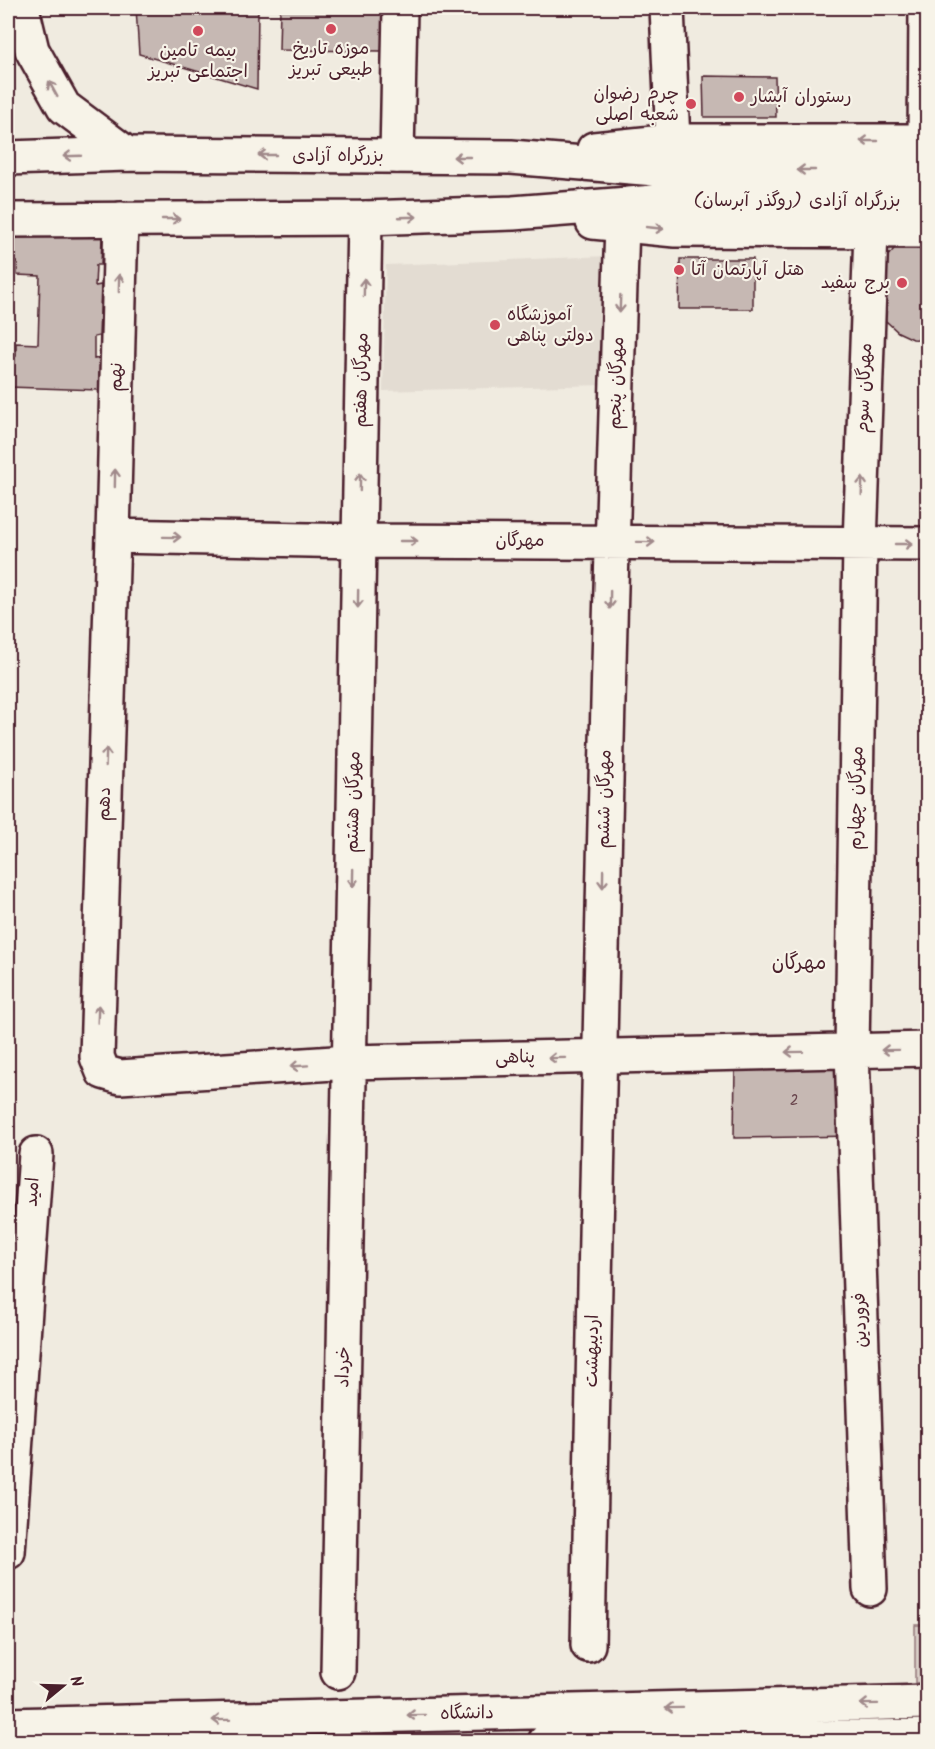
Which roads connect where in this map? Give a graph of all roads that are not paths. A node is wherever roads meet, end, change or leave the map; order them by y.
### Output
1 (22, 8) edge
2 (400, 8) edge
3 (667, 8) edge
4 (926, 8) edge
5 (927, 151) edge
6 (127, 154) junction
7 (397, 156) junction
8 (8, 158) edge
9 (669, 170) junction
10 (927, 201) edge
11 (513, 213) junction
12 (365, 218) junction
13 (121, 219) junction
14 (8, 220) edge
15 (622, 225) junction
16 (870, 231) junction
17 (927, 231) edge
18 (113, 536) junction
19 (359, 541) junction
20 (612, 541) junction
21 (860, 544) junction
22 (927, 544) edge
23 (927, 1049) edge
24 (852, 1051) junction
25 (599, 1057) junction
26 (349, 1062) junction
27 (103, 1072) joint
28 (36, 1154) dead end
29 (8, 1552) edge
30 (870, 1588) dead end
31 (588, 1645) dead end
32 (338, 1672) dead end
33 (927, 1702) edge
34 (8, 1725) edge
35 (927, 1736) edge
36 (545, 1742) edge

6 -> 1 main road
2 - 7 main road
3 - 9 main road
4 - 5 main road
5 -> 9 main road, بزرگراه آزادی (روگذر آبرسان)
7 -> 6 main road, بزرگراه آزادی
6 -> 8 main road, بزرگراه آزادی
9 -> 7 main road, بزرگراه آزادی
9 - 10 main road, بزرگراه آزادی (روگذر آبرسان)
9 - 11 main road
12 -> 11 main road
11 - 15 main road
13 -> 12 main road
19 -> 12 main road, مهرگان هفتم
13 - 14 main road
18 -> 13 main road, نهم
15 -> 16 main road
15 -> 20 main road, مهرگان پنجم
16 - 17 main road
21 -> 16 main road, مهرگان سوم
18 -> 19 main road, مهرگان
27 -> 18 main road, دهم
19 -> 20 main road, مهرگان
19 -> 26 main road, مهرگان هشتم
20 -> 21 main road, مهرگان
20 -> 25 main road, مهرگان ششم
21 -> 22 main road, مهرگان
21 - 24 main road, مهرگان چهارم
23 -> 24 main road, پناهی
24 -> 25 main road, پناهی
24 - 30 main road, فروردین
25 -> 26 main road, پناهی
25 - 31 main road, اردیبهشت
26 -> 27 main road, پناهی
26 - 32 main road, خرداد
28 - 29 main road, امید
33 -> 34 main road, دانشگاه
35 - 36 main road

